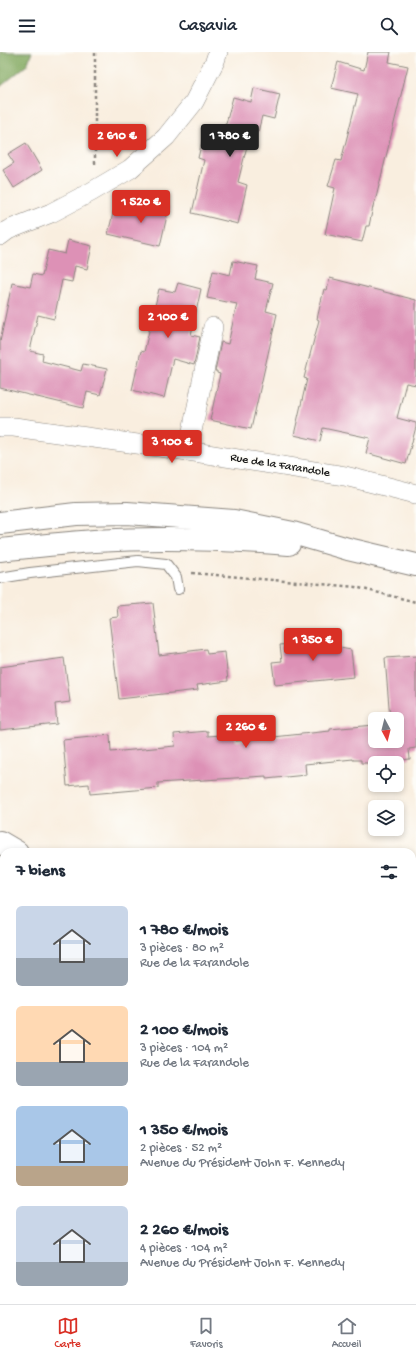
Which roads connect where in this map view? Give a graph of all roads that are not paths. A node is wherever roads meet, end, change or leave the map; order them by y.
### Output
1 (218, 52) edge
2 (0, 236) edge
3 (213, 327) dead end
4 (0, 427) edge
5 (188, 451) junction
6 (416, 494) edge
7 (0, 522) edge
8 (348, 549) junction
9 (0, 550) edge
10 (416, 565) edge
11 (0, 578) edge
12 (178, 589) dead end
13 (0, 842) edge
14 (10, 848) edge

1 - 2 street
3 - 5 street
4 - 5 street, Rue de la Farandole
5 - 6 street, Rue de la Farandole
7 - 8 main road
8 - 9 main road
8 - 10 main road
11 - 12 lane
13 - 14 main road

